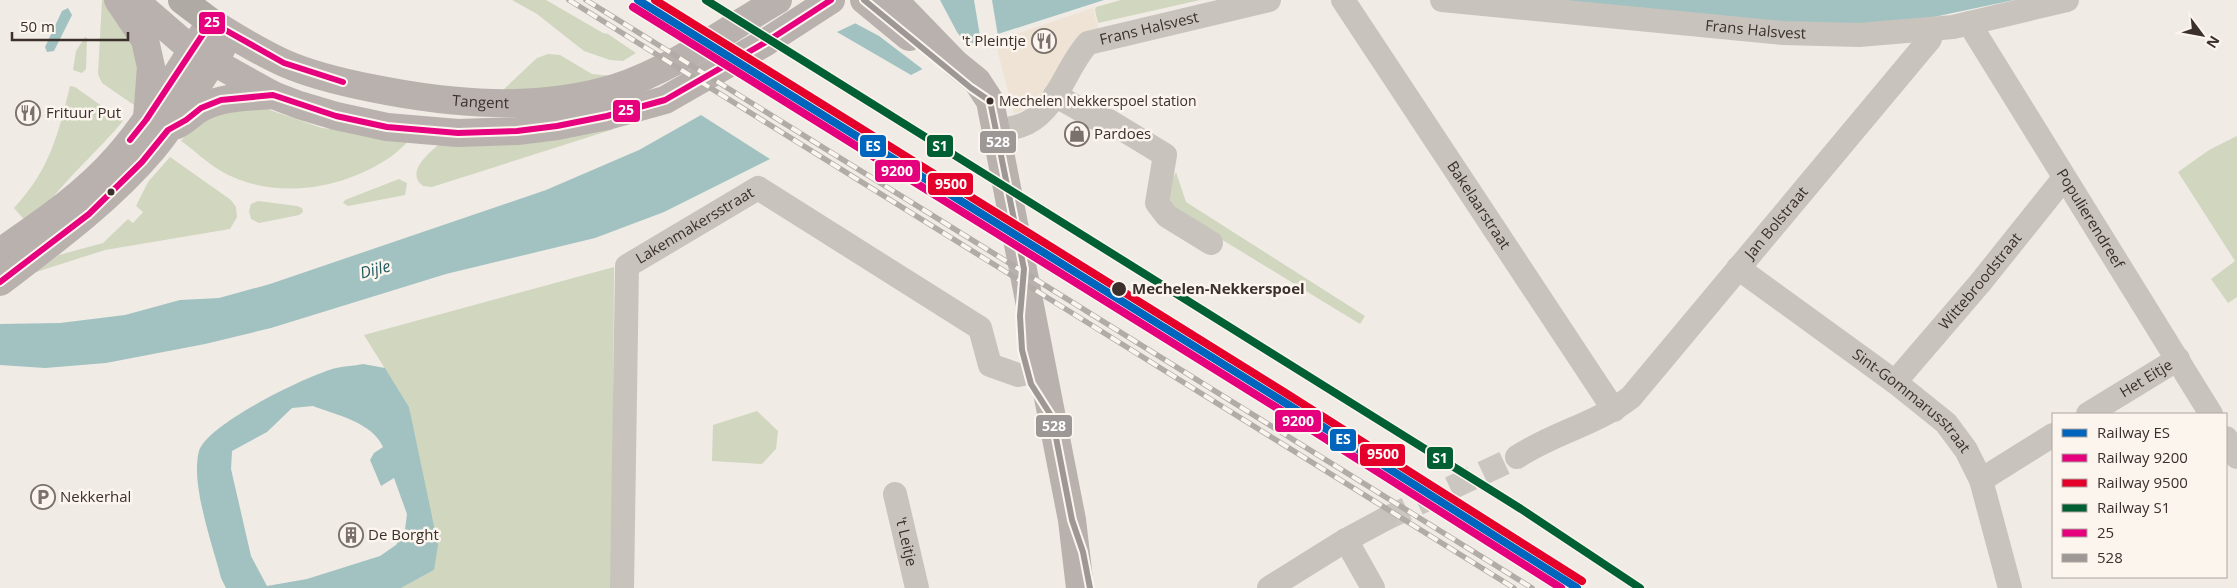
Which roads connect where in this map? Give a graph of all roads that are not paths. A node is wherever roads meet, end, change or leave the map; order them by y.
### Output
1 (118, 0) edge
2 (134, 0) edge
3 (182, 0) edge
4 (778, 0) edge
5 (831, 0) edge
6 (1269, 0) edge
7 (1343, 0) edge
8 (1442, 0) edge
9 (2067, 0) edge
10 (891, 5) edge
11 (1969, 23) junction
12 (222, 28) junction
13 (1932, 30) junction
14 (202, 56) junction
15 (952, 66) junction
16 (273, 95) junction
17 (1055, 95) junction
18 (157, 125) junction
19 (998, 132) junction
20 (2064, 178) junction
21 (1211, 243) dead end
22 (0, 252) edge
23 (1738, 268) junction
24 (0, 282) edge
25 (2178, 359) junction
26 (1036, 372) junction
27 (1895, 382) junction
28 (1614, 410) junction
29 (2090, 413) edge
30 (2210, 413) edge
31 (2052, 437) edge
32 (2227, 440) edge
33 (1517, 457) tunnel mouth
34 (2237, 457) edge
35 (1981, 480) junction
36 (895, 494) dead end
37 (1385, 519) tunnel mouth
38 (1072, 520) junction
39 (1346, 540) junction
40 (622, 588) edge
41 (917, 588) edge
42 (1080, 588) edge
43 (1090, 588) edge
44 (1269, 588) edge
45 (1372, 588) edge
46 (2010, 588) edge

1 - 18 main road
2 - 14 main road, Tangent
3 - 12 highway, Tangent
4 - 12 main road, Tangent
5 - 16 main road, Tangent
6 - 17 street, Frans Halsvest
7 - 28 street, Bakelaarstraat
8 - 13 street, Frans Halsvest
9 - 11 street, Frans Halsvest
10 - 15 main road
10 - 15 main road
11 - 13 street, Frans Halsvest
11 - 20 street, Populierendreef
12 - 14 main road
13 - 23 street, Jan Bolstraat
14 - 16 main road, Tangent
14 - 18 main road
15 - 19 main road
16 - 18 main road
17 - 19 street, Frans Halsvest
17 - 21 street
18 - 22 main road
18 - 24 main road
19 - 26 main road
20 - 25 street, Populierendreef
20 - 27 street, Wittebroodstraat
23 - 27 street, Sint-Gommarusstraat
23 - 28 street, Jan Bolstraat
25 - 29 street, Het Eitje
25 - 30 street, Populierendreef
26 - 38 main road
26 - 40 street, Lakenmakersstraat
27 - 35 street, Sint-Gommarusstraat
28 - 33 street, Jan Bolstraat
31 - 35 street
32 - 34 street
35 - 46 street, Sint-Gommarusstraat
36 - 41 street, 't Leitje
37 - 39 street
38 - 42 main road
38 - 43 main road
39 - 44 street
39 - 45 street

